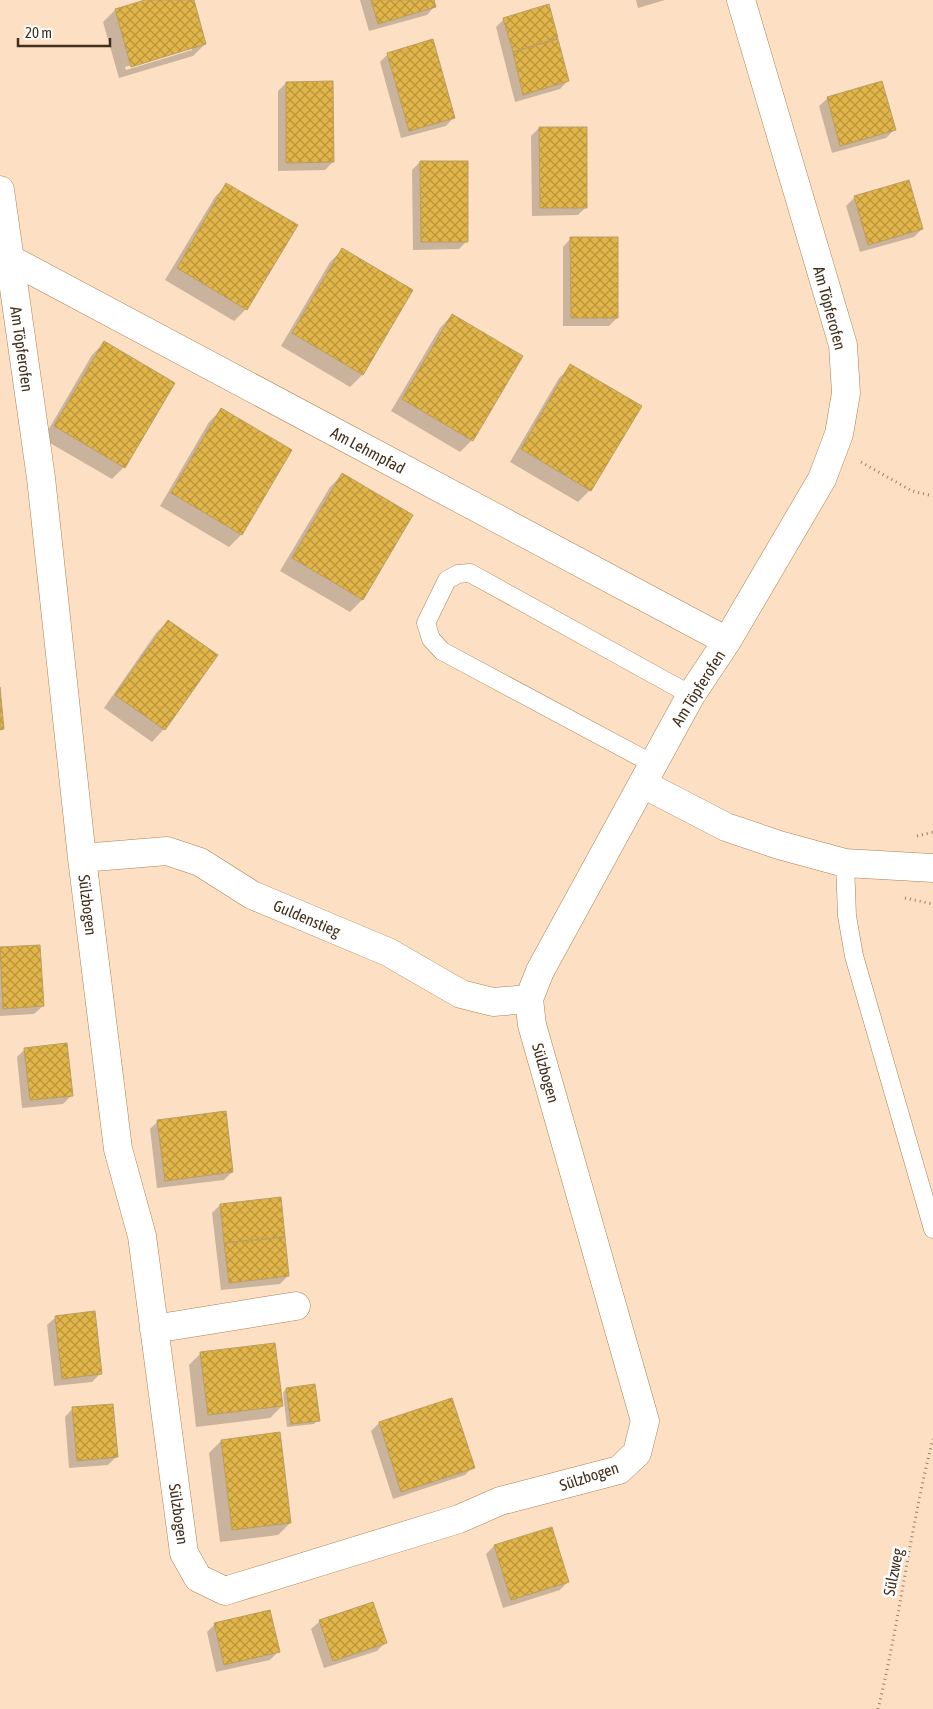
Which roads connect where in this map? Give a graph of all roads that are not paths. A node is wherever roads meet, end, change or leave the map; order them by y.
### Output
1 (741, 0) edge
2 (0, 190) edge
3 (10, 259) junction
4 (41, 478) joint
5 (727, 641) junction
6 (691, 695) junction
7 (648, 774) junction
8 (622, 821) joint
9 (82, 858) junction
10 (845, 863) junction
11 (933, 868) edge
12 (529, 999) junction
13 (933, 1229) edge
14 (296, 1306) dead end
15 (154, 1329) junction

1 - 5 street, Am Töpferofen
2 - 3 street, Am Töpferofen
3 - 4 street, Am Töpferofen
3 - 5 street, Am Lehmpfad
4 - 9 street, Sülzbogen
5 - 6 street, Am Töpferofen
6 - 7 street, Am Töpferofen
6 - 7 lane
7 - 8 street, Am Töpferofen
7 - 10 street
8 - 12 street, Sülzbogen
9 - 12 street, Guldenstieg
9 - 15 street, Sülzbogen
10 - 11 street
10 - 13 lane
12 - 15 street, Sülzbogen
14 - 15 street

